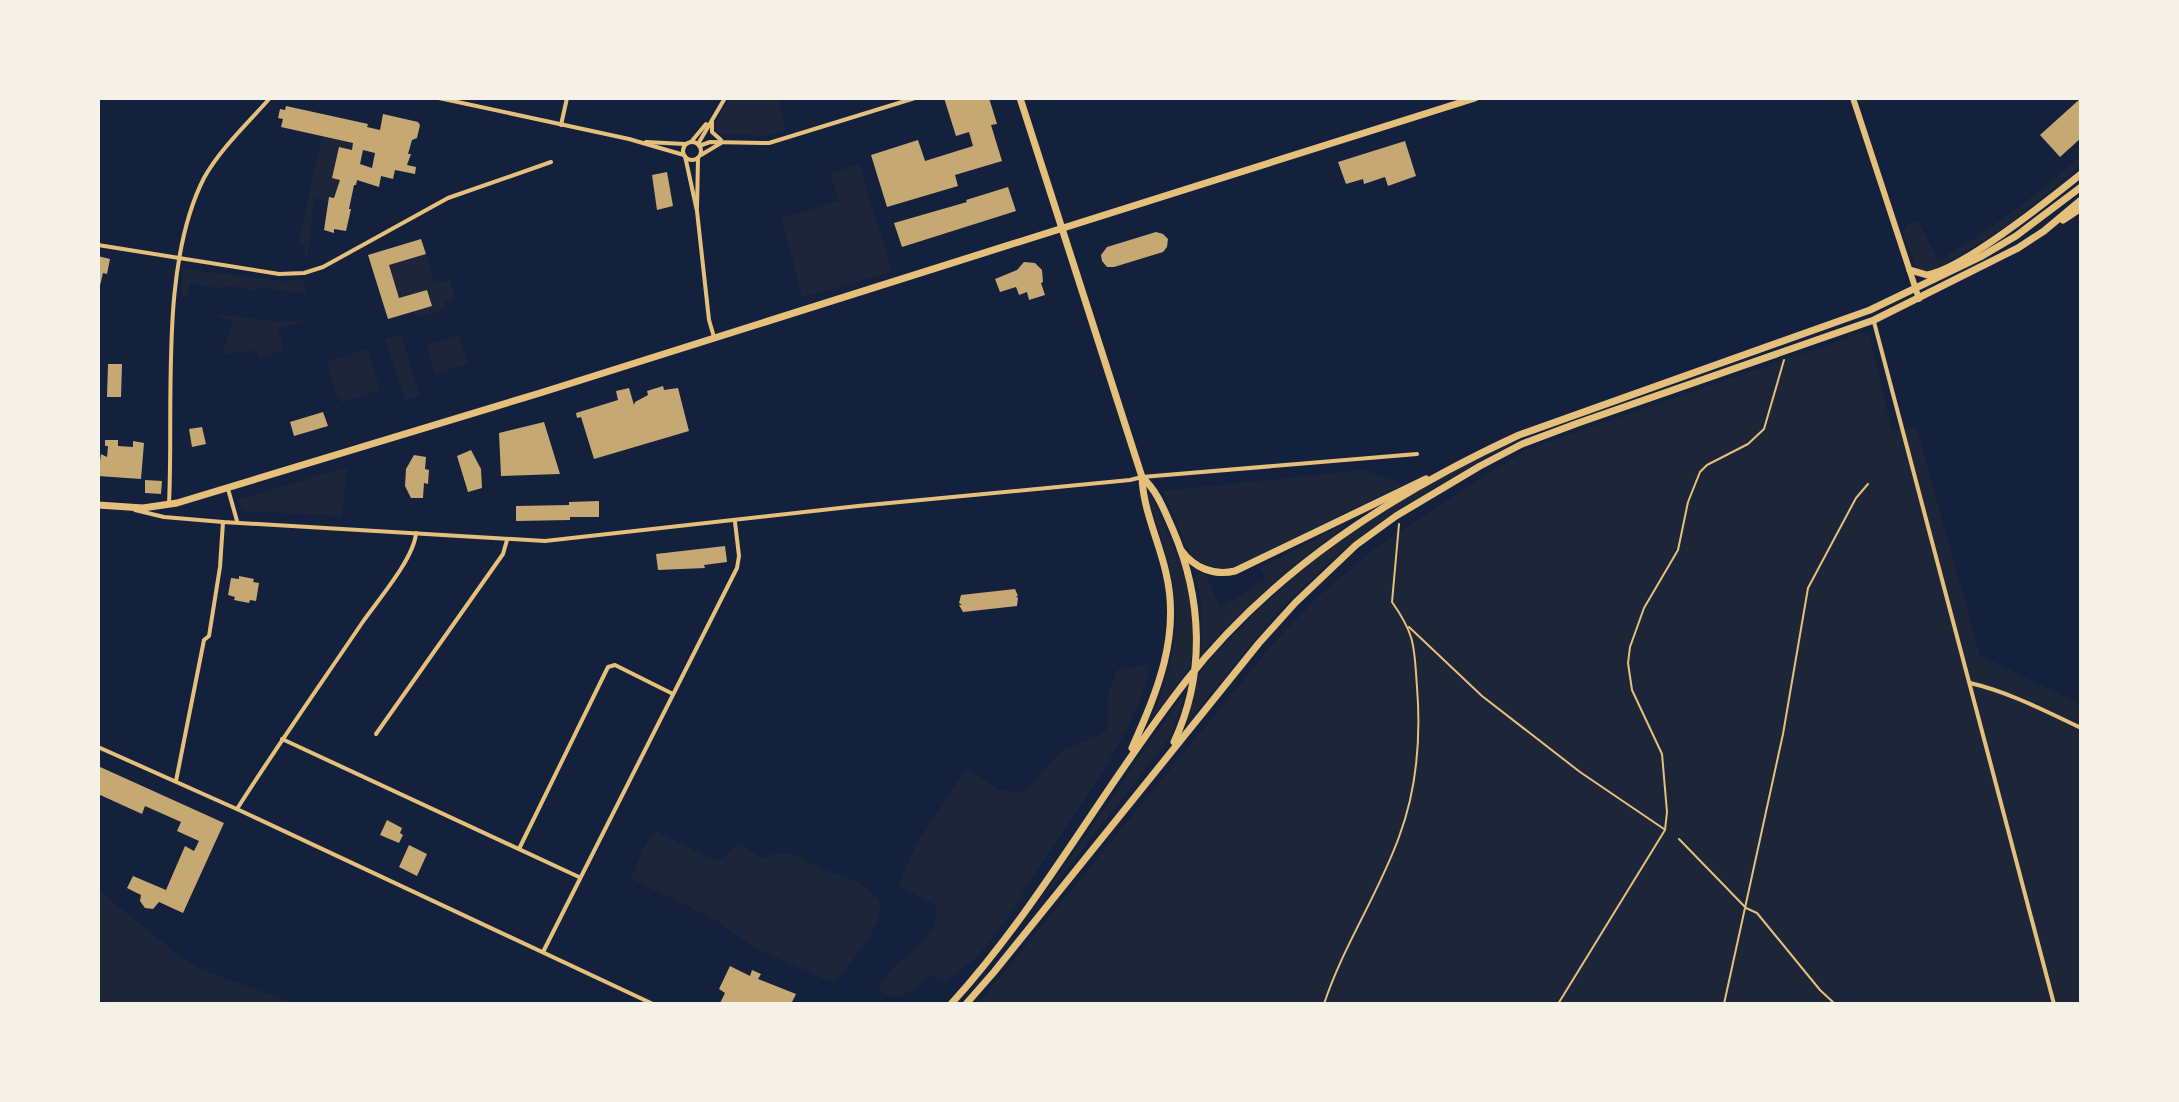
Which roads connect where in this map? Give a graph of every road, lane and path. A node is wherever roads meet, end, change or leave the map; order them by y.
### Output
1 (270, 98) edge
2 (439, 98) edge
3 (567, 98) edge
4 (725, 98) edge
5 (915, 98) edge
6 (1020, 98) edge
7 (1475, 98) edge
8 (1853, 98) edge
9 (713, 116) junction
10 (561, 125) junction
11 (723, 141) junction
12 (641, 142) junction
13 (689, 143) junction
14 (698, 146) junction
15 (685, 156) junction
16 (698, 157) junction
17 (551, 162) dead end
18 (2080, 175) edge
19 (2081, 187) edge
20 (2081, 200) edge
21 (2081, 208) edge
22 (697, 211) junction
23 (2041, 218) junction
24 (1061, 229) junction
25 (2044, 231) junction
26 (98, 245) edge
27 (1982, 256) junction
28 (180, 259) junction
29 (1945, 268) junction
30 (1910, 270) junction
31 (1916, 288) junction
32 (1919, 299) junction
33 (1875, 324) junction
34 (714, 337) junction
35 (1785, 357) dead end
36 (1417, 454) dead end
37 (1467, 459) junction
38 (1142, 477) junction
39 (1868, 484) dead end
40 (228, 488) junction
41 (98, 505) edge
42 (169, 505) junction
43 (129, 507) junction
44 (237, 521) junction
45 (735, 521) junction
46 (223, 522) junction
47 (1399, 524) dead end
48 (416, 533) junction
49 (507, 540) junction
50 (1181, 550) junction
51 (1409, 626) junction
52 (1970, 683) junction
53 (673, 694) junction
54 (2081, 728) edge
55 (376, 734) dead end
56 (282, 739) junction
57 (98, 747) edge
58 (1168, 754) junction
59 (1126, 762) junction
60 (176, 782) junction
61 (237, 809) junction
62 (1665, 830) junction
63 (1679, 839) dead end
64 (519, 849) junction
65 (579, 877) junction
66 (1746, 908) junction
67 (543, 952) junction
68 (653, 1004) edge
69 (951, 1004) edge
70 (966, 1004) edge
71 (1324, 1004) edge
72 (1558, 1004) edge
73 (1724, 1004) edge
74 (1835, 1004) edge
75 (2054, 1004) edge

1 - 28 street
2 - 10 street
3 - 10 street
4 - 9 street
5 - 11 street
6 - 24 main road
7 - 24 main road
8 - 30 main road
9 - 11 street
9 - 13 street
9 - 14 street
10 - 12 street
11 - 14 street
11 - 16 street
12 - 13 street
12 - 15 street
13 - 14 street
13 - 15 street
14 - 16 street
15 - 16 street
15 - 22 street
16 - 22 street
17 - 28 street
18 - 23 main road
18 - 29 main road
19 - 23 main road
20 - 25 main road
21 - 25 main road
22 - 34 street
23 - 27 main road
24 - 34 main road
24 - 38 main road
25 - 32 main road
26 - 28 street
27 - 29 main road
27 - 31 main road
28 - 42 street
29 - 30 main road
30 - 31 main road
31 - 32 main road
31 - 37 main road
32 - 33 main road
33 - 52 street
33 - 58 main road
34 - 40 main road
35 - 62 path
36 - 38 street
37 - 50 main road
37 - 59 main road
38 - 45 street
38 - 50 main road
38 - 59 main road
39 - 66 path
40 - 42 main road
40 - 44 street
41 - 43 main road
42 - 43 main road
43 - 46 street
44 - 46 street
44 - 48 street
45 - 49 street
45 - 53 street
46 - 60 street
47 - 51 path
48 - 49 street
48 - 56 street
49 - 55 street
50 - 58 main road
51 - 62 path
51 - 71 path
52 - 54 street
52 - 75 street
53 - 64 street
53 - 65 street
56 - 61 street
56 - 64 street
57 - 60 street
58 - 70 main road
59 - 69 main road
60 - 61 street
61 - 67 street
62 - 72 path
63 - 66 path
64 - 65 street
65 - 67 street
66 - 73 path
66 - 74 path
67 - 68 street

